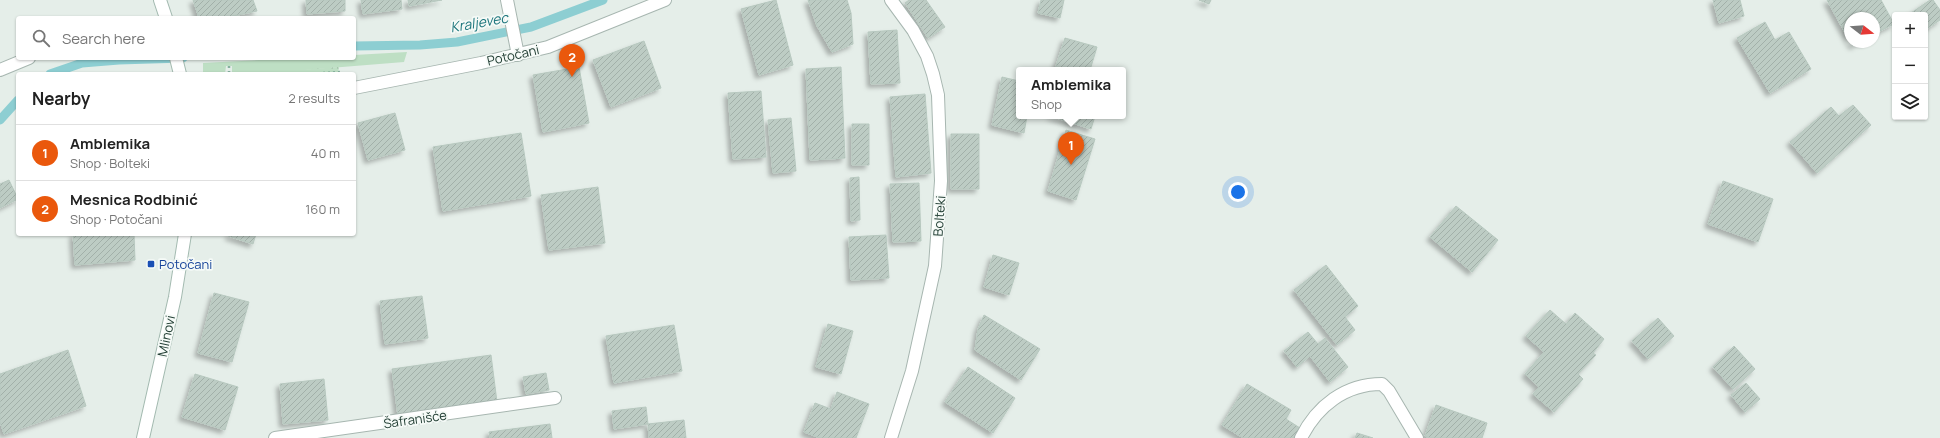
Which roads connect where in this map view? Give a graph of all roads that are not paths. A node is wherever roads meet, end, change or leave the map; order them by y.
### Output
1 (160, 0) edge
2 (507, 0) edge
3 (665, 0) edge
4 (891, 0) edge
5 (164, 16) edge
6 (518, 55) junction
7 (24, 60) edge
8 (176, 60) edge
9 (0, 70) edge
10 (180, 72) edge
11 (356, 88) edge
12 (185, 236) edge
13 (555, 398) dead end
14 (147, 438) edge
15 (275, 438) edge
16 (891, 438) edge
17 (1301, 438) edge
18 (1417, 438) edge

1 - 5 street
2 - 6 street
3 - 6 street, Potočani
4 - 16 street, Bolteki
6 - 11 street, Potočani
7 - 9 street
8 - 10 street
12 - 14 street, Mlinovi
13 - 15 street, Šafranišće
17 - 18 street

